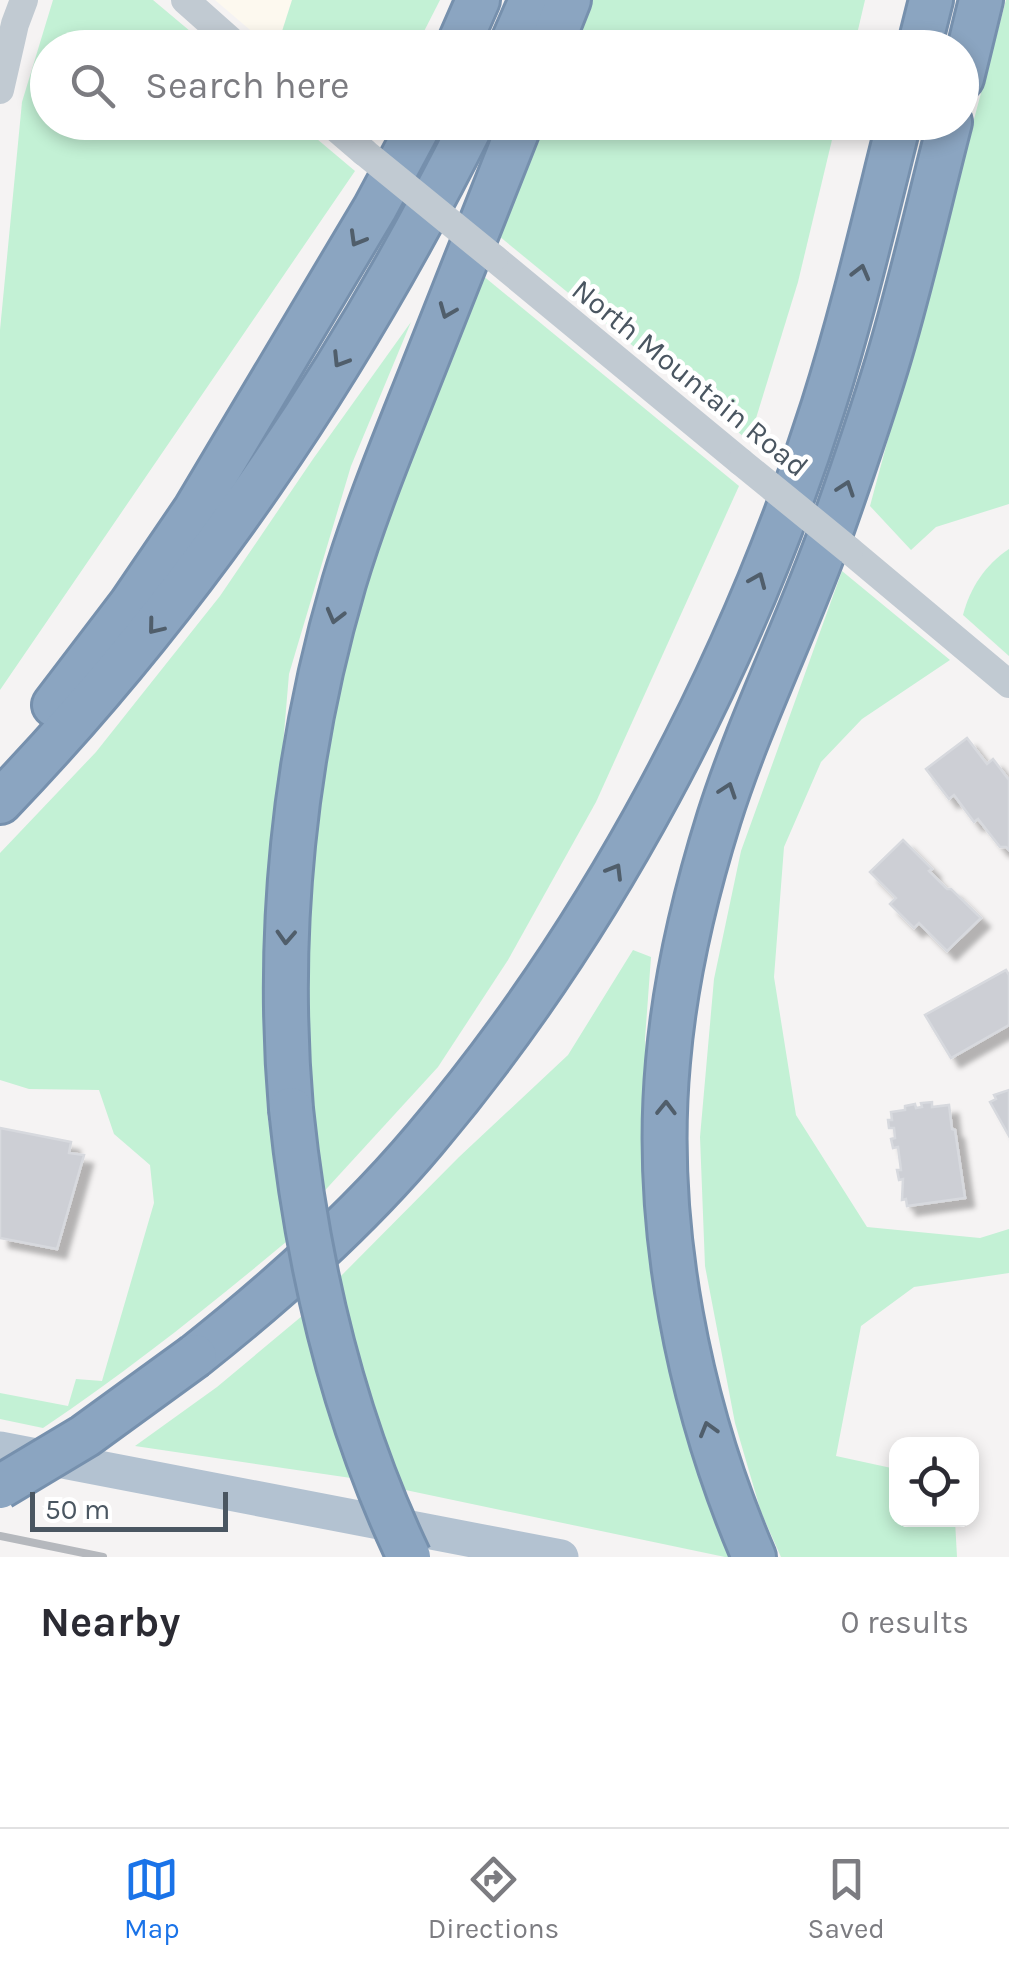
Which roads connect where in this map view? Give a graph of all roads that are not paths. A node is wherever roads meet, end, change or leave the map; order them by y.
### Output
1 (24, 0) edge
2 (185, 0) edge
3 (478, 0) edge
4 (531, 0) edge
5 (568, 0) edge
6 (908, 0) edge
7 (931, 0) edge
8 (982, 0) edge
9 (219, 30) edge
10 (465, 30) edge
11 (518, 30) edge
12 (557, 30) edge
13 (906, 30) edge
14 (924, 30) edge
15 (974, 30) edge
16 (0, 90) edge
17 (350, 140) edge
18 (411, 140) edge
19 (464, 140) edge
20 (514, 140) edge
21 (894, 140) edge
22 (945, 140) edge
23 (1009, 684) edge
24 (0, 801) edge
25 (0, 1449) edge
26 (0, 1487) edge
27 (747, 1539) edge
28 (410, 1557) edge
29 (561, 1557) edge

1 - 16 street
2 - 9 street
3 - 10 highway
4 - 11 highway
5 - 12 highway
6 - 13 highway
7 - 14 highway
8 - 15 highway
17 - 23 street, North Mountain Road, bridge
18 -> 24 highway
19 -> 24 highway
20 -> 28 highway, bridge
26 -> 21 highway, bridge
27 -> 22 highway
25 - 29 main road

